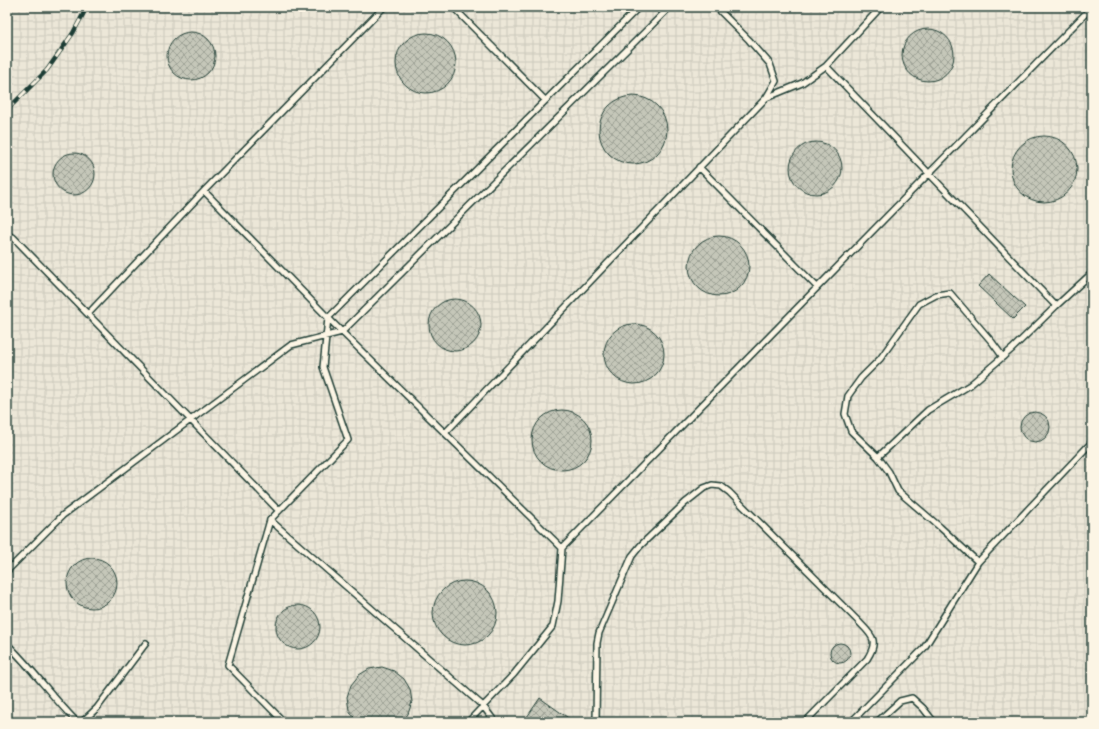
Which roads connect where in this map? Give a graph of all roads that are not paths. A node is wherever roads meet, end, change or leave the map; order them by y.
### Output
1 (384, 7) edge
2 (452, 7) edge
3 (639, 7) edge
4 (670, 7) edge
5 (716, 7) edge
6 (881, 7) edge
7 (1092, 7) edge
8 (826, 66) junction
9 (766, 98) junction
10 (545, 100) junction
11 (699, 167) junction
12 (929, 173) junction
13 (204, 191) junction
14 (7, 236) edge
15 (1092, 273) edge
16 (817, 287) junction
17 (1056, 306) junction
18 (88, 314) junction
19 (328, 318) junction
20 (342, 332) junction
21 (326, 336) junction
22 (1003, 357) junction
23 (191, 420) junction
24 (445, 433) junction
25 (1092, 442) edge
26 (878, 457) junction
27 (279, 511) junction
28 (270, 520) junction
29 (562, 548) junction
30 (978, 562) junction
31 (7, 571) edge
32 (146, 643) dead end
33 (7, 644) edge
34 (483, 706) junction
35 (77, 722) edge
36 (82, 722) edge
37 (284, 722) edge
38 (468, 722) edge
39 (495, 722) edge
40 (596, 722) edge
41 (805, 722) edge
42 (851, 722) edge
43 (877, 722) edge
44 (934, 722) edge

1 - 13 lane
2 - 10 lane
3 - 10 lane
4 - 20 lane
5 - 9 lane
6 - 8 lane
7 - 12 lane
8 - 9 lane
8 - 12 lane
9 - 11 lane
10 - 19 lane
11 - 16 lane
11 - 24 lane
12 - 16 lane
12 - 17 lane
13 - 18 lane
13 - 19 lane
14 - 18 lane
15 - 17 lane
16 - 29 lane
17 - 22 lane
18 - 23 lane
19 - 20 lane
19 - 21 lane
20 - 21 lane
20 - 24 lane
21 - 23 lane
21 - 27 lane
22 - 26 lane
22 - 26 lane
23 - 27 lane
23 - 31 lane
24 - 29 lane
25 - 30 lane
26 - 30 lane
27 - 28 lane
28 - 34 lane
28 - 37 lane
29 - 34 lane
30 - 42 lane
32 - 36 lane
33 - 35 lane
34 - 38 lane
34 - 39 lane
40 - 41 lane
43 - 44 lane

